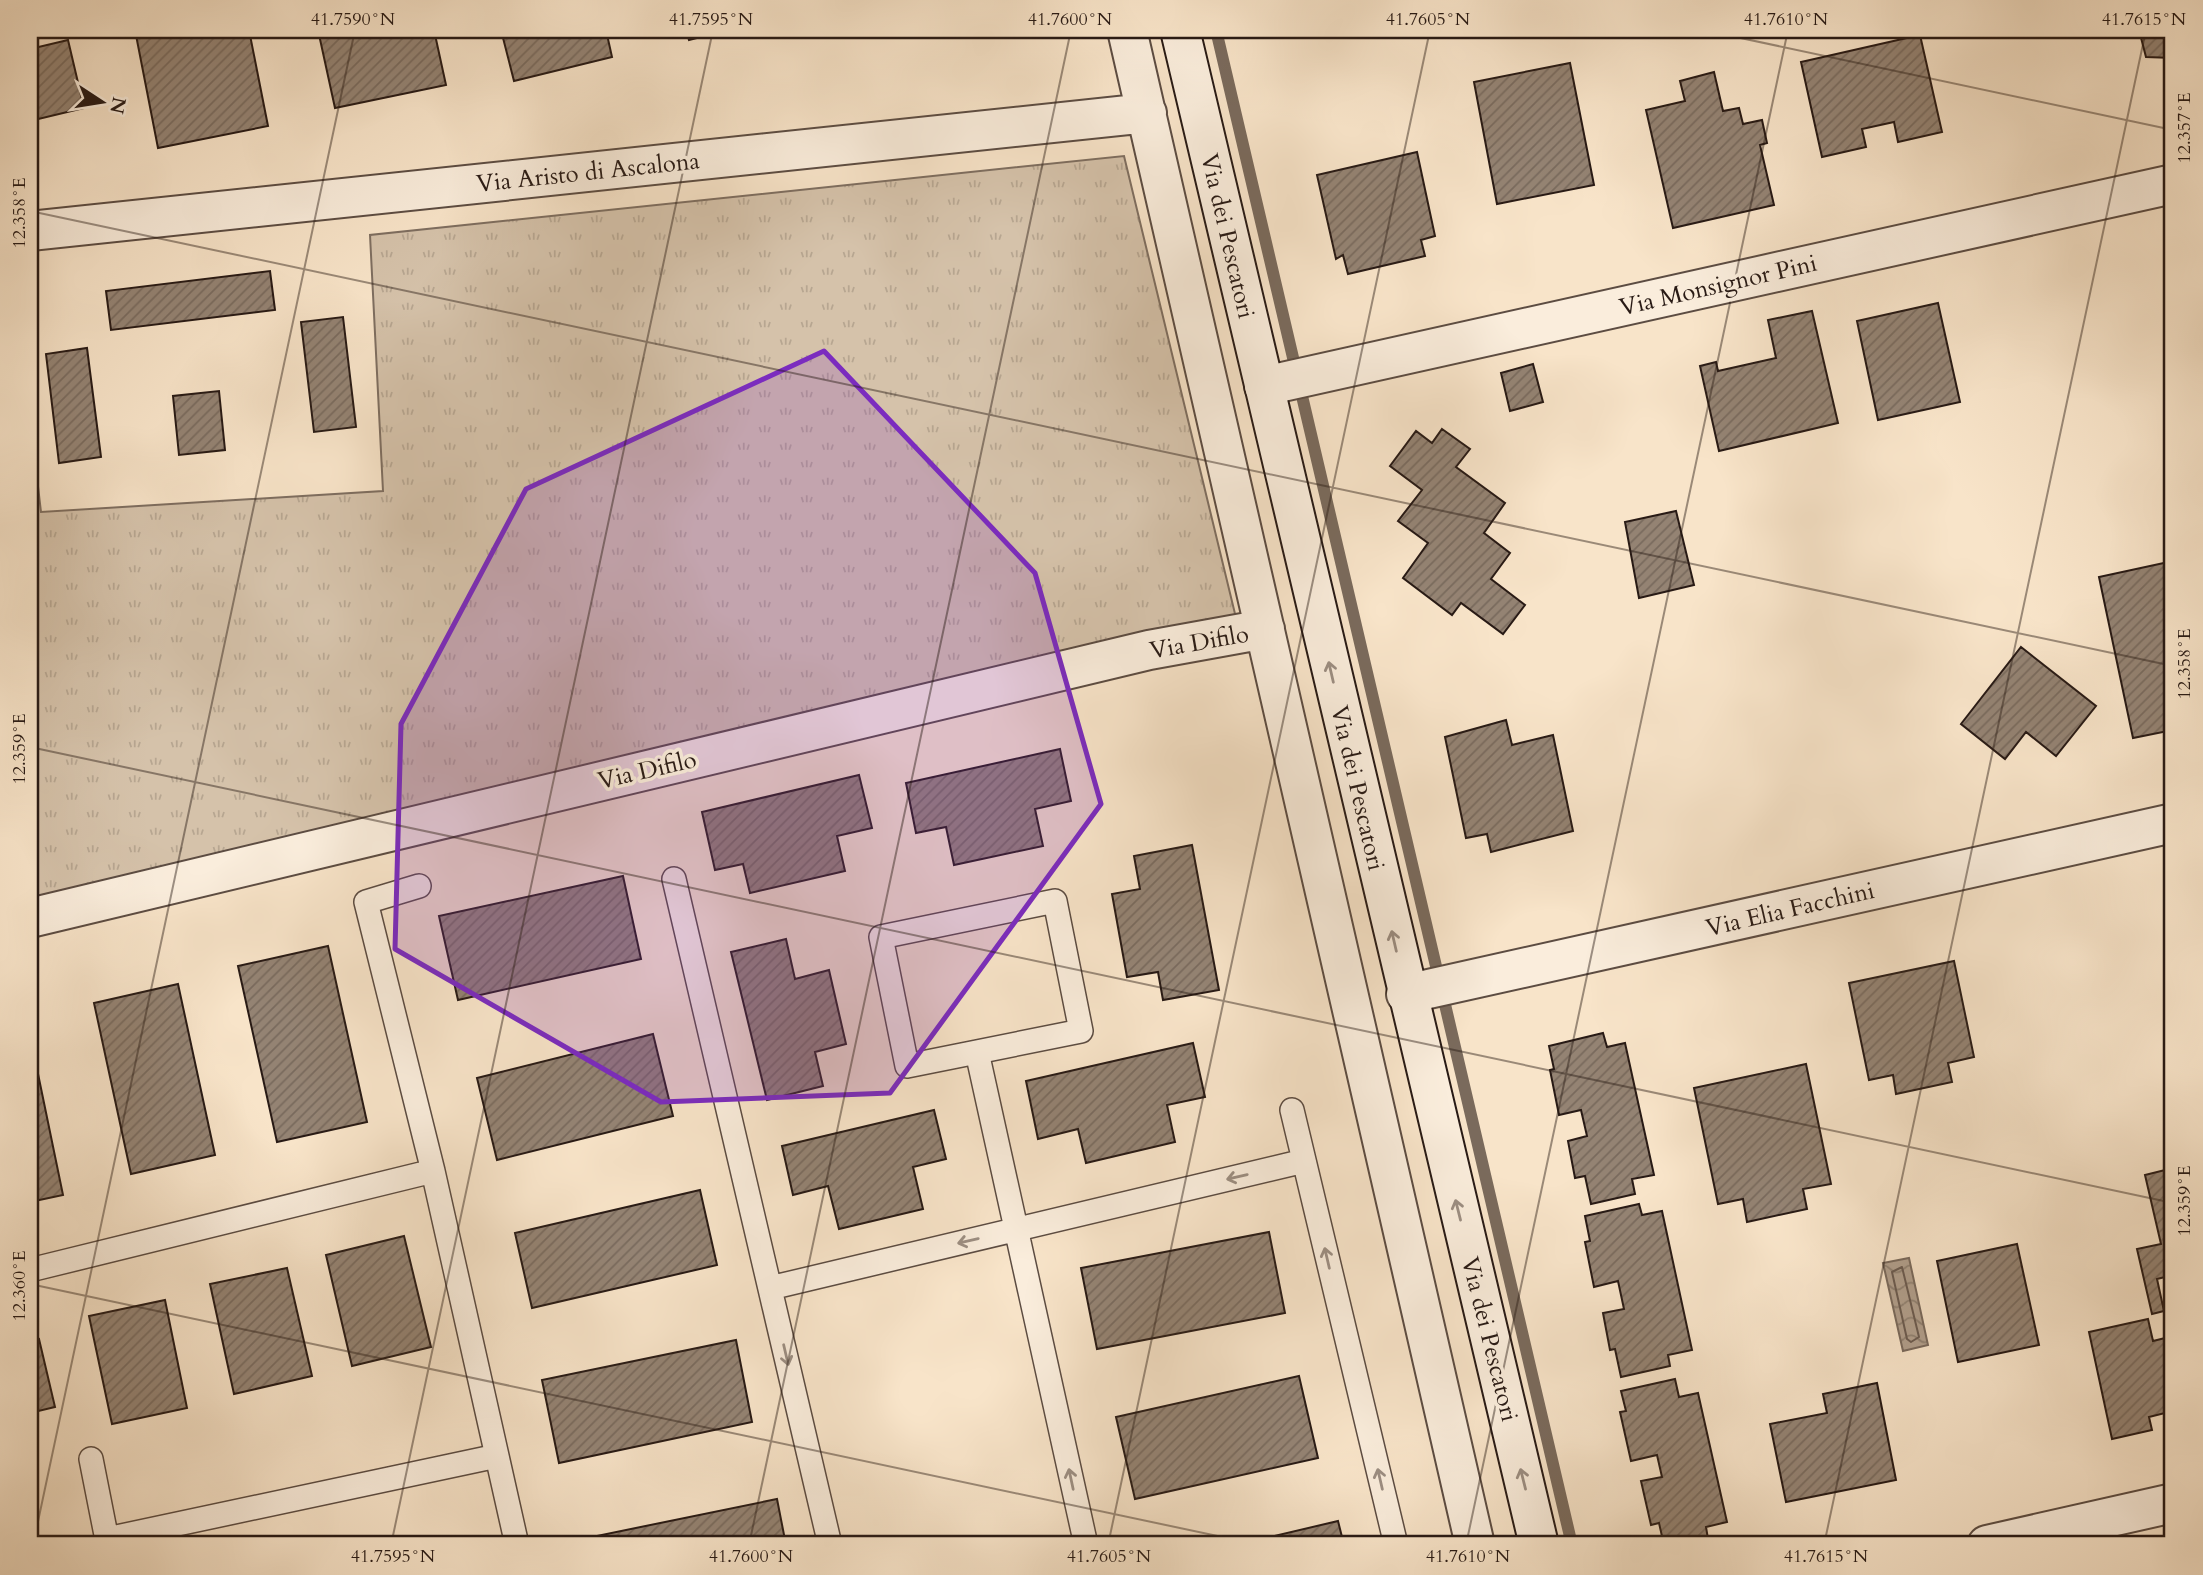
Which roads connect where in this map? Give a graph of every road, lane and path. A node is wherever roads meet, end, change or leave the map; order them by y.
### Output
1 (1127, 30) edge
2 (1180, 30) edge
3 (1147, 113) junction
4 (2173, 184) edge
5 (30, 231) edge
6 (1273, 384) junction
7 (1265, 629) junction
8 (2173, 823) edge
9 (674, 879) dead end
10 (419, 886) dead end
11 (30, 918) edge
12 (1416, 991) junction
13 (977, 1052) junction
14 (1292, 1110) dead end
15 (1304, 1161) junction
16 (433, 1171) junction
17 (1016, 1229) junction
18 (30, 1270) edge
19 (770, 1288) junction
20 (497, 1456) junction
21 (91, 1459) dead end
22 (2173, 1503) edge
23 (108, 1542) edge
24 (517, 1545) edge
25 (830, 1545) edge
26 (1086, 1545) edge
27 (1396, 1545) edge
28 (1475, 1545) edge
29 (1539, 1545) edge
30 (1987, 1545) edge

1 - 3 street
2 - 6 street, Via dei Pescatori
3 - 5 street, Via Aristo di Ascalona
3 - 7 street
4 - 6 street, Via Monsignor Pini
12 -> 6 street, Via dei Pescatori
7 - 11 street, Via Difilo
7 - 28 street
8 - 12 street, Via Elia Facchini
9 - 19 lane
10 - 16 lane
29 -> 12 street, Via dei Pescatori
13 - 13 lane
13 - 17 lane
14 - 15 lane
15 -> 17 lane
27 -> 15 lane
16 - 18 lane
16 - 20 lane
17 -> 19 lane
26 -> 17 lane
19 -> 25 lane
20 - 23 lane
20 - 24 lane
21 - 23 lane
22 - 30 street

